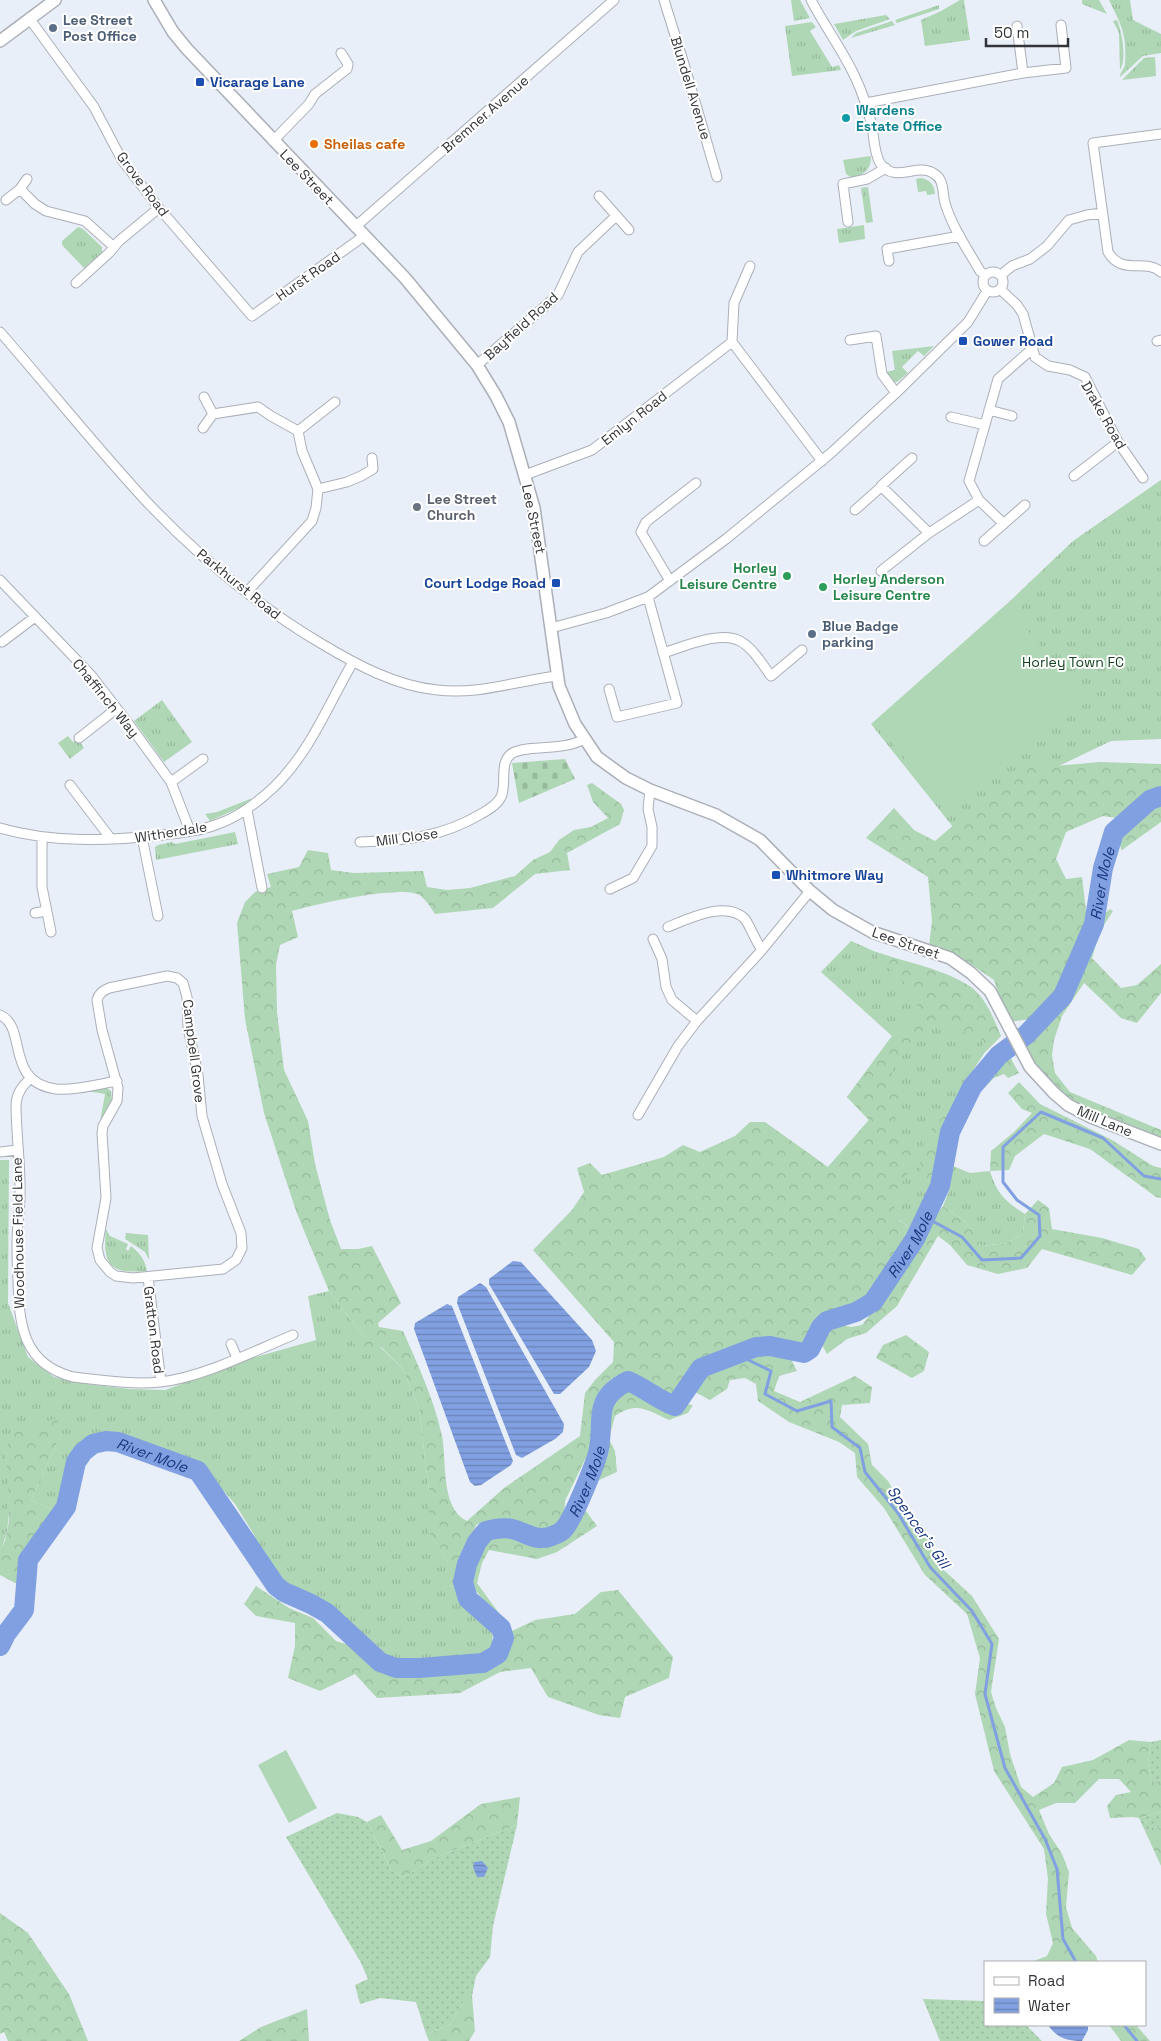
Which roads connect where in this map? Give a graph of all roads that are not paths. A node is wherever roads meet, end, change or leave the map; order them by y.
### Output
1 (54, 0) edge
2 (154, 0) edge
3 (614, 0) edge
4 (664, 0) edge
5 (811, 0) edge
6 (30, 18) junction
7 (1061, 25) dead end
8 (1017, 26) dead end
9 (0, 41) edge
10 (340, 53) dead end
11 (1023, 73) junction
12 (866, 103) junction
13 (1161, 134) edge
14 (273, 141) junction
15 (886, 168) junction
16 (717, 177) dead end
17 (27, 179) dead end
18 (20, 189) junction
19 (599, 196) dead end
20 (6, 200) dead end
21 (159, 208) junction
22 (1102, 213) junction
23 (616, 216) junction
24 (848, 222) dead end
25 (355, 227) junction
26 (629, 230) dead end
27 (364, 236) junction
28 (960, 236) junction
29 (114, 247) junction
30 (889, 261) dead end
31 (750, 266) dead end
32 (1161, 272) edge
33 (985, 275) junction
34 (1001, 276) junction
35 (76, 283) dead end
36 (1000, 289) junction
37 (987, 291) junction
38 (252, 316) joint
39 (0, 332) edge
40 (850, 340) dead end
41 (732, 342) junction
42 (1032, 349) junction
43 (478, 365) junction
44 (896, 393) junction
45 (204, 397) dead end
46 (335, 402) dead end
47 (989, 410) junction
48 (213, 414) junction
49 (1012, 416) dead end
50 (951, 417) dead end
51 (985, 425) junction
52 (203, 428) dead end
53 (298, 431) junction
54 (1118, 442) junction
55 (372, 458) dead end
56 (912, 458) dead end
57 (822, 460) junction
58 (373, 469) junction
59 (381, 474) dead end
60 (525, 475) junction
61 (1074, 476) dead end
62 (1143, 478) dead end
63 (696, 483) dead end
64 (882, 487) junction
65 (318, 488) junction
66 (979, 500) junction
67 (1025, 505) dead end
68 (855, 510) dead end
69 (1004, 524) junction
70 (929, 533) junction
71 (984, 541) dead end
72 (881, 571) dead end
73 (0, 580) edge
74 (670, 581) junction
75 (248, 592) junction
76 (648, 597) junction
77 (35, 617) junction
78 (551, 628) junction
79 (2, 642) dead end
80 (802, 650) dead end
81 (663, 653) junction
82 (353, 662) junction
83 (557, 676) junction
84 (609, 689) dead end
85 (116, 709) junction
86 (79, 738) dead end
87 (584, 739) junction
88 (203, 759) dead end
89 (171, 782) junction
90 (70, 785) dead end
91 (650, 790) junction
92 (247, 810) junction
93 (0, 828) edge
94 (190, 831) junction
95 (42, 837) junction
96 (142, 837) junction
97 (111, 839) junction
98 (360, 842) dead end
99 (262, 888) dead end
100 (610, 889) dead end
101 (810, 892) junction
102 (46, 911) junction
103 (35, 913) dead end
104 (158, 916) dead end
105 (668, 927) dead end
106 (51, 932) dead end
107 (652, 940) dead end
108 (762, 950) junction
109 (990, 991) joint
110 (0, 1015) edge
111 (697, 1021) junction
112 (31, 1078) junction
113 (117, 1081) junction
114 (638, 1115) dead end
115 (1161, 1144) edge
116 (17, 1150) junction
117 (0, 1152) edge
118 (148, 1277) junction
119 (293, 1335) dead end
120 (231, 1344) dead end
121 (237, 1358) junction
122 (161, 1382) junction

1 - 6 street
2 - 14 street, Lee Street
3 - 25 street, Bremner Avenue
4 - 16 street, Blundell Avenue
5 - 12 street
6 - 9 street
6 - 21 street, Grove Road
7 - 11 street
8 - 11 street
10 - 14 street
11 - 12 street
12 - 15 street
13 - 22 street
14 - 25 street, Lee Street
15 - 24 street
15 - 28 street
17 - 18 street
18 - 20 street
18 - 29 street
19 - 23 street
21 - 29 street
21 - 38 street, Grove Road
22 - 32 street
22 - 34 street
23 - 26 street
23 - 43 street, Bayfield Road
25 - 27 street, Lee Street
27 - 38 street, Hurst Road
27 - 43 street, Lee Street
28 - 30 street
28 - 33 street
29 - 35 street
31 - 41 street
33 - 34 street
33 - 37 street
34 - 36 street
36 - 37 street
36 - 42 street
37 - 44 street
39 - 75 street, Parkhurst Road
40 - 44 street
41 - 57 street
41 - 60 street, Emlyn Road
42 - 47 street
42 - 54 street, Drake Road
43 - 60 street, Lee Street
44 - 57 street
45 - 48 street
46 - 53 street
47 - 49 street
47 - 51 street
48 - 52 street
48 - 53 street
50 - 51 street
51 - 66 street
53 - 65 street
54 - 61 street
54 - 62 street, Drake Road
55 - 58 street
56 - 64 street
57 - 74 street
58 - 59 street
58 - 65 street
60 - 78 street, Lee Street
63 - 74 street
64 - 68 street
64 - 70 street
65 - 75 street
66 - 69 street
66 - 70 street
67 - 69 street
69 - 71 street
70 - 72 street
73 - 77 street, Chaffinch Way
74 - 76 street
75 - 82 street, Parkhurst Road
76 - 78 street
76 - 81 street
77 - 79 street
77 - 85 street, Chaffinch Way
78 - 83 street, Lee Street
80 - 81 street
81 - 84 street
82 - 83 street, Parkhurst Road
82 - 92 street, Witherdale
83 - 87 street, Lee Street
85 - 86 street
85 - 89 street, Chaffinch Way
87 - 91 street, Lee Street
87 - 98 street, Mill Close
88 - 89 street
89 - 94 street, Chaffinch Way
90 - 97 street
91 - 100 street
91 - 101 street, Lee Street
92 - 94 street, Witherdale
92 - 99 street
93 - 95 street, Witherdale
94 - 96 street, Witherdale
95 - 97 street, Witherdale
95 - 102 street
96 - 97 street, Witherdale
96 - 104 street
101 - 108 street
101 - 109 street, Lee Street
102 - 103 street
102 - 106 street
105 - 108 street
107 - 111 street
108 - 111 street
109 - 115 street, Mill Lane
110 - 112 street
111 - 114 street
112 - 113 street
112 - 116 street, Woodhouse Field Lane
113 - 118 street, Campbell Grove
113 - 118 street, Campbell Grove
116 - 117 street
116 - 122 street, Woodhouse Field Lane
118 - 122 street, Gratton Road
119 - 121 street, Woodhouse Field Lane
120 - 121 street
121 - 122 street, Woodhouse Field Lane

